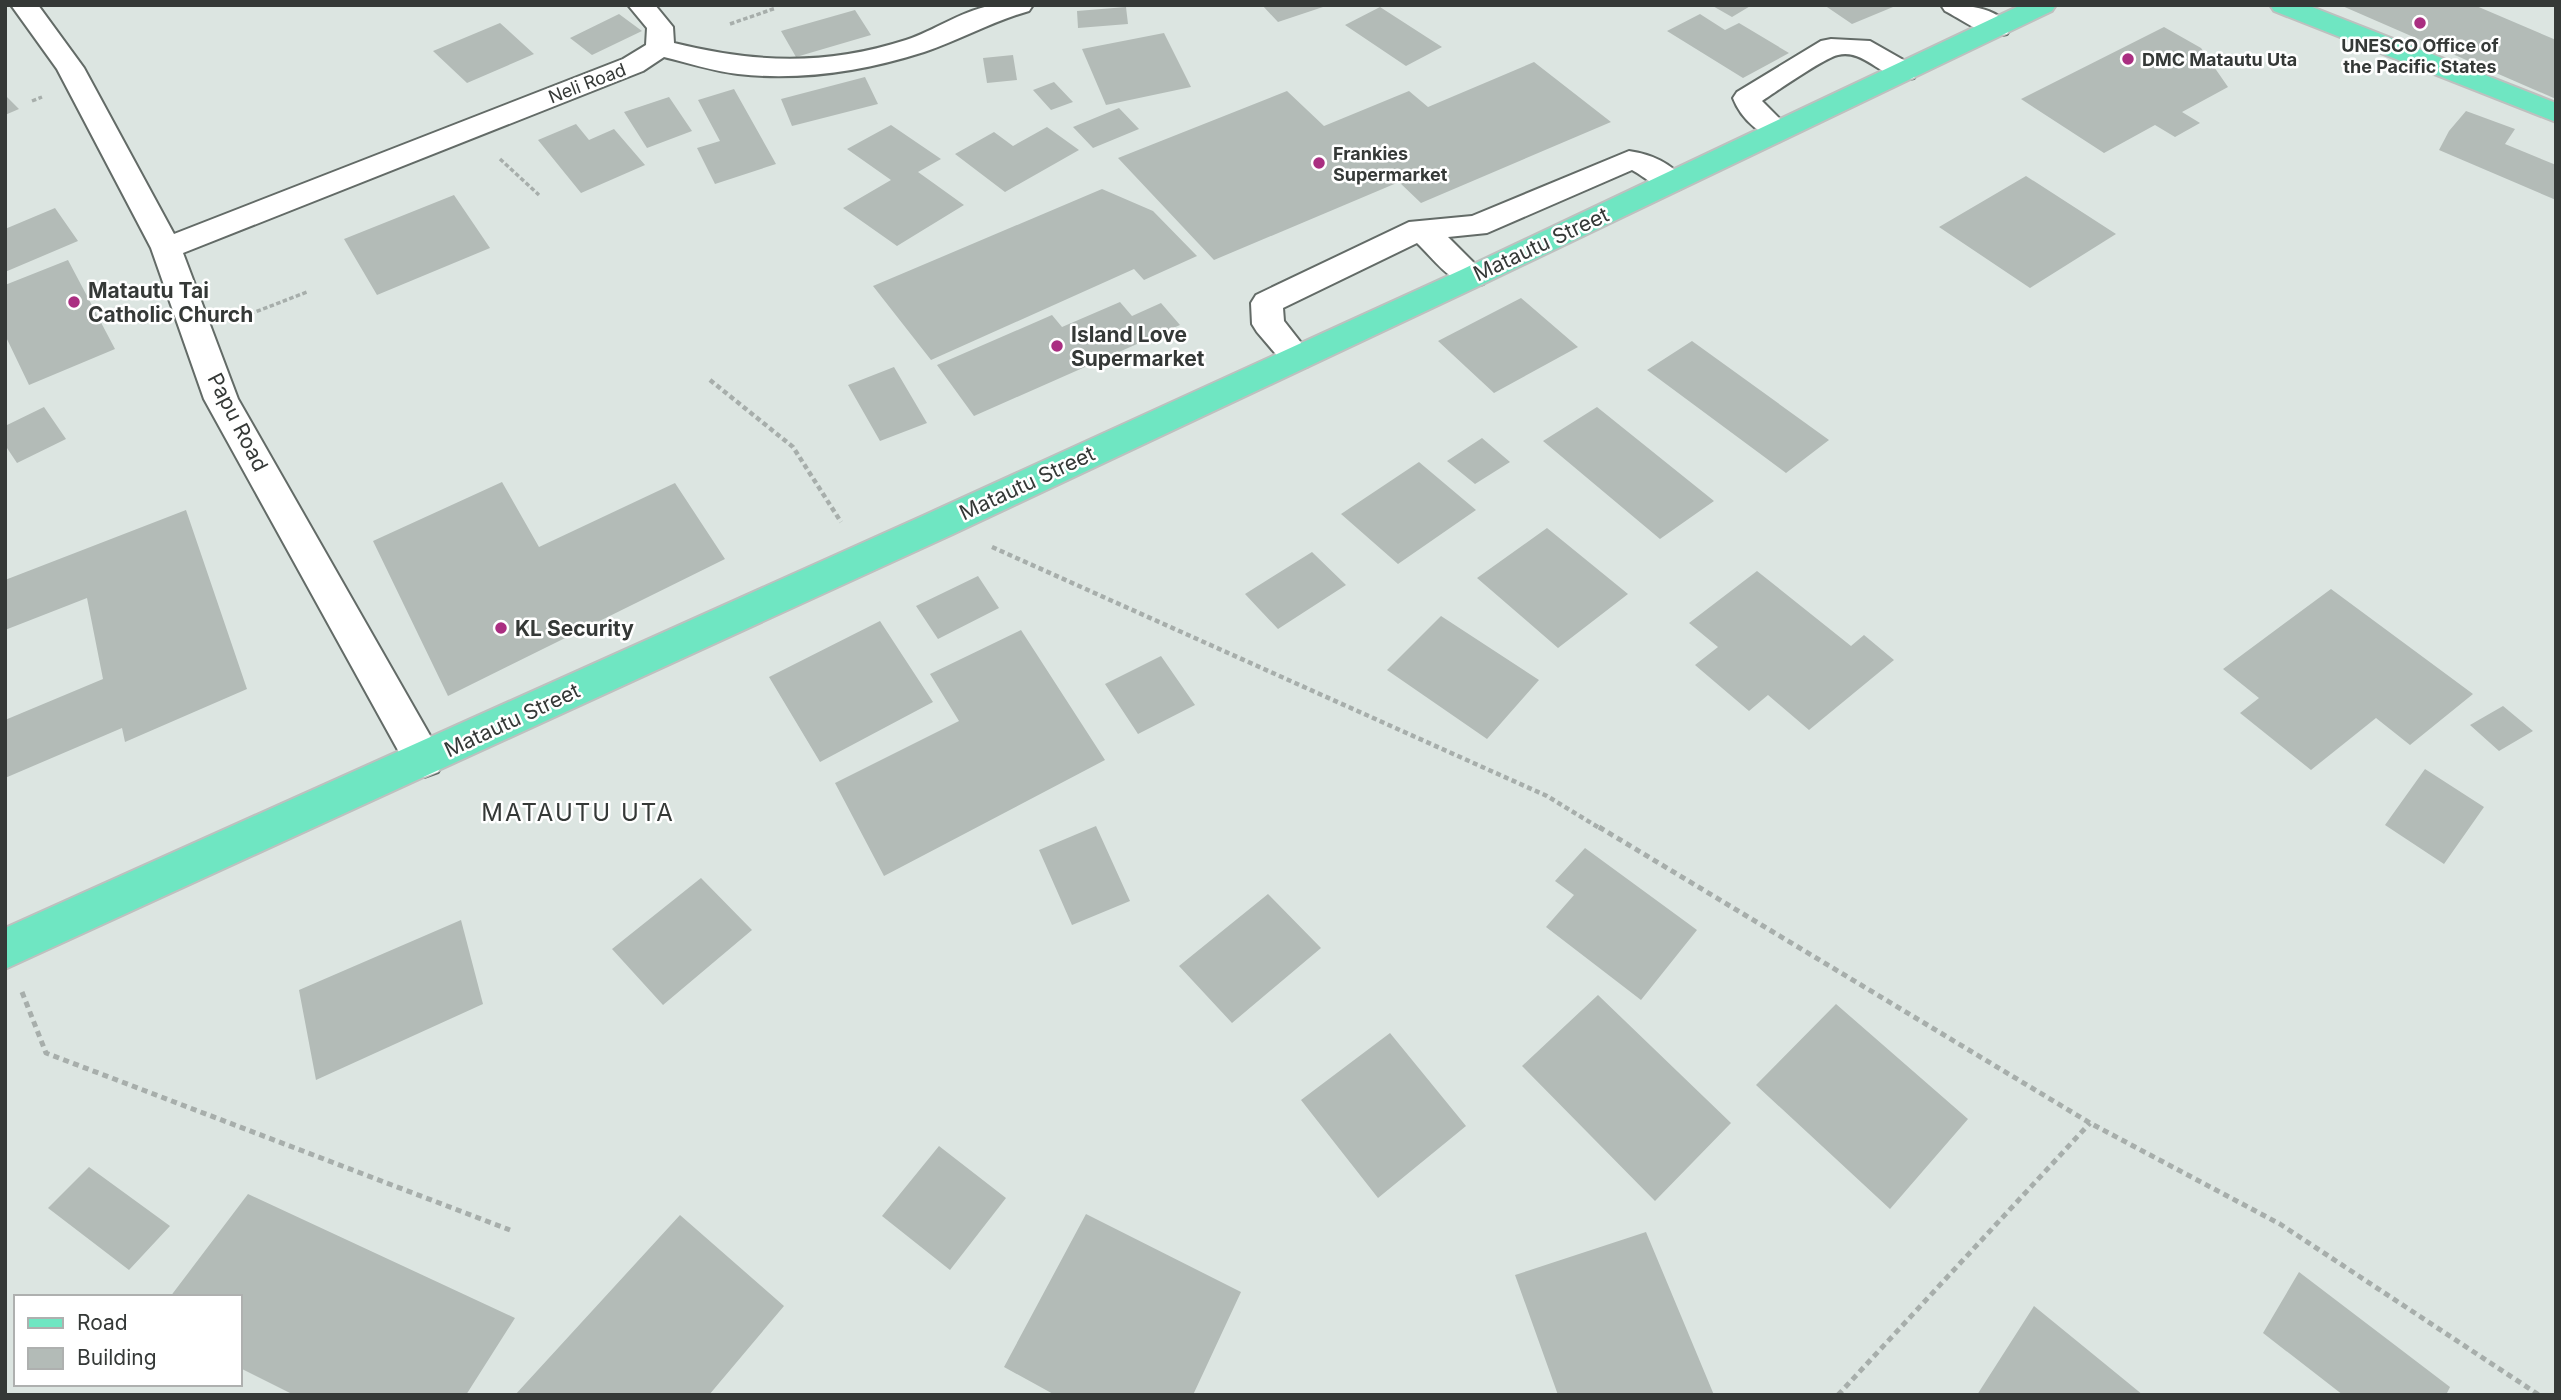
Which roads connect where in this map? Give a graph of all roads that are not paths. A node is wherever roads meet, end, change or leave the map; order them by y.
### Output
1 (24, 5) edge
2 (641, 5) edge
3 (1020, 5) edge
4 (1954, 5) edge
5 (2043, 5) edge
6 (2283, 5) edge
7 (2311, 5) edge
8 (1998, 29) junction
9 (2370, 40) junction
10 (660, 48) junction
11 (1905, 72) junction
12 (2556, 113) edge
13 (1777, 130) junction
14 (1670, 182) junction
15 (1420, 229) junction
16 (166, 248) junction
17 (1472, 277) junction
18 (1297, 358) junction
19 (424, 760) junction
20 (5, 949) edge

1 - 16 street, Papu Road
2 - 10 street
3 - 10 street
4 - 8 street
5 - 8 main road, Matautu Street
6 - 9 main road
7 - 9 main road
8 - 11 main road, Matautu Street
9 - 12 main road
10 - 16 street, Neli Road
11 - 13 main road, Matautu Street
11 - 13 street
13 - 14 main road, Matautu Street
14 - 15 street
14 - 17 main road, Matautu Street
15 - 17 street
15 - 18 street
16 - 19 street, Papu Road
17 - 18 main road, Matautu Street
18 - 19 main road, Matautu Street
19 - 20 main road, Matautu Street

